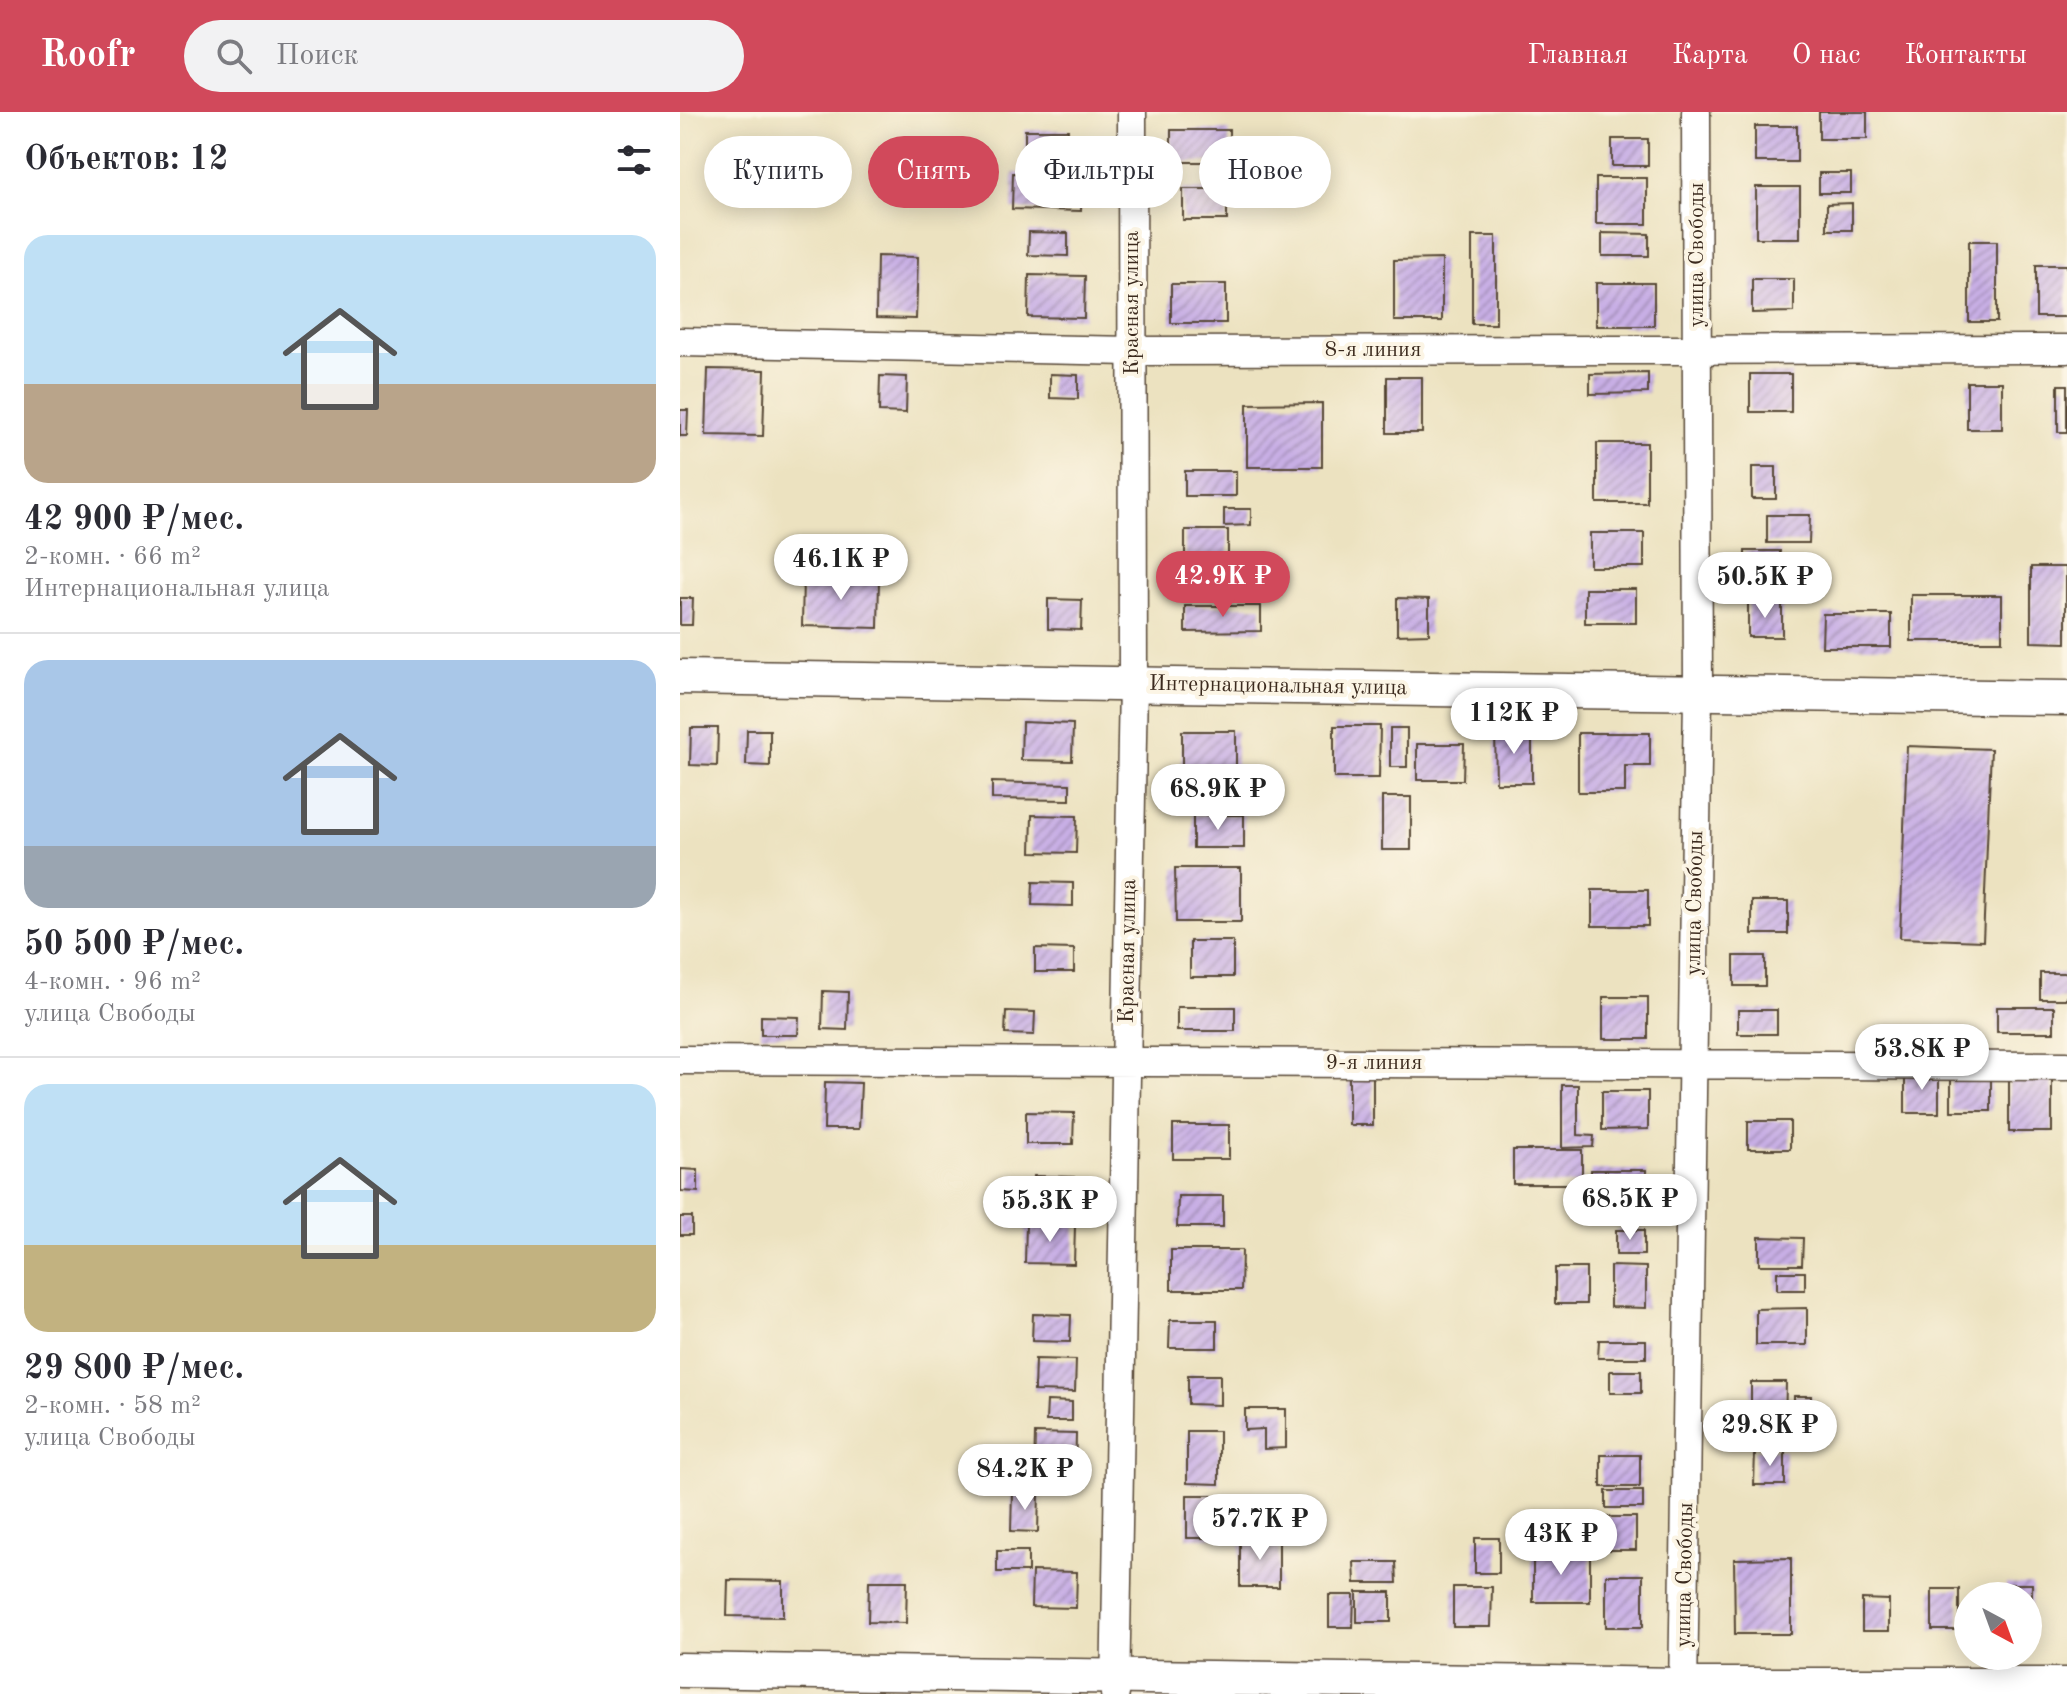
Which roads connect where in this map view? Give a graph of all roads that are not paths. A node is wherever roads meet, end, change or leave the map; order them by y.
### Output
1 (1132, 112) edge
2 (1696, 112) edge
3 (680, 342) edge
4 (2067, 349) edge
5 (1697, 350) junction
6 (1132, 351) junction
7 (680, 677) edge
8 (1133, 683) junction
9 (1698, 695) junction
10 (2067, 698) edge
11 (680, 1060) edge
12 (1126, 1062) junction
13 (1693, 1064) junction
14 (2067, 1066) edge
15 (680, 1670) edge
16 (2067, 1685) edge
17 (1116, 1686) edge
18 (1683, 1690) edge

1 - 6 street, Красная улица
2 - 5 street, улица Свободы
3 - 6 street, 8-я линия
4 - 5 street, 8-я линия
5 - 6 street, 8-я линия
5 - 9 street, улица Свободы
6 - 8 street, Красная улица
7 - 8 street, Интернациональная улица
8 - 9 street, Интернациональная улица
8 - 12 street, Красная улица
9 - 10 street, Интернациональная улица
9 - 13 street, улица Свободы
11 - 12 street, 9-я линия
12 - 13 street, 9-я линия
12 - 17 street, Красная улица
13 - 14 street, 9-я линия
13 - 18 street, улица Свободы
15 - 17 street
16 - 18 street
17 - 18 street

